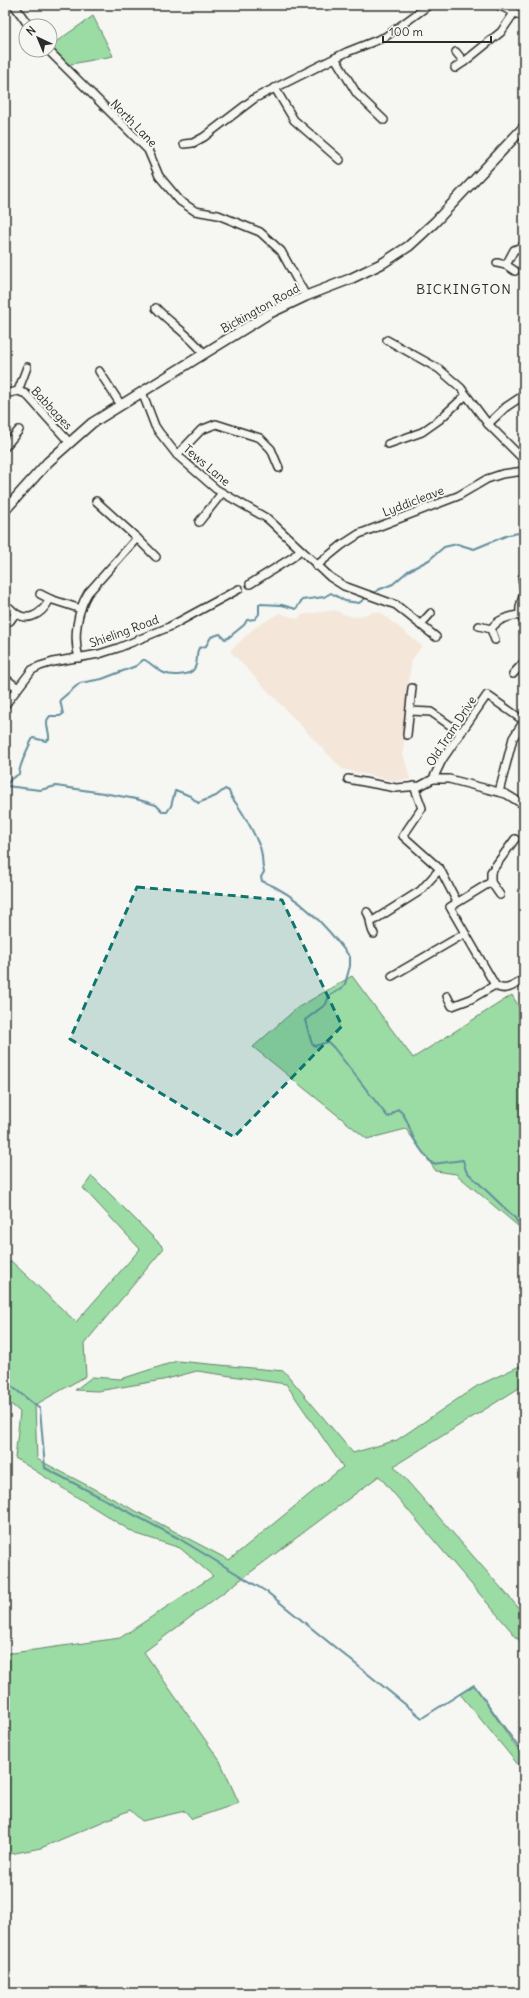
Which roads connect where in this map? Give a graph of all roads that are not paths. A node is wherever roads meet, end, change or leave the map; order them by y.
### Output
1 (14, 5) edge
2 (429, 5) edge
3 (498, 5) edge
4 (514, 14) junction
5 (524, 17) edge
6 (23, 18) edge
7 (456, 52) dead end
8 (56, 58) edge
9 (335, 58) junction
10 (464, 62) junction
11 (455, 68) dead end
12 (275, 88) junction
13 (384, 120) dead end
14 (522, 133) edge
15 (184, 144) dead end
16 (340, 160) dead end
17 (524, 246) edge
18 (497, 263) dead end
19 (506, 265) junction
20 (515, 271) dead end
21 (306, 296) junction
22 (156, 308) dead end
23 (387, 340) dead end
24 (204, 354) junction
25 (28, 367) dead end
26 (99, 371) dead end
27 (18, 391) junction
28 (142, 392) junction
29 (5, 394) edge
30 (524, 395) edge
31 (465, 396) junction
32 (121, 405) junction
33 (488, 424) junction
34 (19, 430) dead end
35 (69, 442) junction
36 (388, 444) dead end
37 (5, 447) edge
38 (177, 455) junction
39 (524, 460) edge
40 (279, 468) dead end
41 (524, 471) edge
42 (222, 493) junction
43 (96, 501) dead end
44 (5, 510) edge
45 (200, 522) dead end
46 (137, 538) junction
47 (300, 550) junction
48 (156, 557) dead end
49 (316, 566) junction
50 (522, 578) dead end
51 (250, 584) dead end
52 (239, 589) dead end
53 (524, 589) edge
54 (40, 594) dead end
55 (524, 594) edge
56 (50, 599) junction
57 (10, 608) dead end
58 (81, 610) junction
59 (431, 613) dead end
60 (16, 614) junction
61 (519, 615) junction
62 (10, 620) dead end
63 (524, 622) edge
64 (420, 625) junction
65 (479, 626) dead end
66 (491, 630) junction
67 (436, 637) dead end
68 (495, 640) dead end
69 (79, 658) junction
70 (524, 662) edge
71 (513, 674) dead end
72 (5, 678) edge
73 (18, 688) junction
74 (412, 688) dead end
75 (5, 705) edge
76 (410, 711) junction
77 (461, 733) junction
78 (407, 734) dead end
79 (348, 779) dead end
80 (433, 779) junction
81 (414, 786) junction
82 (499, 792) junction
83 (524, 805) edge
84 (515, 839) dead end
85 (440, 869) junction
86 (491, 882) junction
87 (500, 895) dead end
88 (457, 902) junction
89 (367, 912) dead end
90 (371, 922) junction
91 (374, 934) dead end
92 (464, 934) junction
93 (392, 976) dead end
94 (524, 979) edge
95 (495, 985) junction
96 (447, 996) dead end

1 - 6 street
2 - 9 street
3 - 4 street
4 - 5 street
4 - 10 street
7 - 10 street
8 - 21 street, North Lane
9 - 12 street
9 - 13 street
10 - 11 street
12 - 15 street
12 - 16 street
14 - 21 main road, Bickington Road
17 - 19 street
18 - 19 street
19 - 20 street
21 - 24 main road, Bickington Road
22 - 24 street
23 - 31 street
24 - 28 main road, Bickington Road
25 - 27 street, Babbages
26 - 32 street
27 - 29 street, Babbages
27 - 35 street, Babbages
28 - 32 main road, Bickington Road
28 - 38 street, Tews Lane
30 - 33 street
31 - 33 street
31 - 36 street
32 - 35 main road, Bickington Road
33 - 39 street
34 - 37 street
35 - 44 main road, Bickington Road
38 - 40 street
38 - 42 street, Tews Lane
41 - 49 street, Lyddicleave
42 - 45 street
42 - 47 street, Tews Lane
43 - 46 street
46 - 48 street
46 - 58 street
47 - 49 street, Tews Lane
47 - 51 street
49 - 64 street, Tews Lane
50 - 53 street
52 - 69 street, Shieling Road
54 - 56 street
55 - 61 street
56 - 58 street
56 - 60 street
57 - 60 street
58 - 69 street
59 - 64 street
60 - 62 street
61 - 63 street
61 - 66 street
64 - 67 street, Tews Lane
65 - 66 street
66 - 68 street
69 - 73 street, Shieling Road
70 - 71 street
72 - 73 street
73 - 75 street, Shieling Road
74 - 76 street
76 - 77 street
76 - 78 street
77 - 80 street, Old Tram Drive
77 - 82 street, Old Tram Drive
79 - 81 street
80 - 81 street
80 - 82 street
81 - 85 street
82 - 83 street
84 - 86 street
85 - 88 street
85 - 90 street
86 - 87 street
86 - 88 street
88 - 92 street
89 - 90 street
90 - 91 street
92 - 93 street
92 - 95 street
94 - 95 street
95 - 96 street

